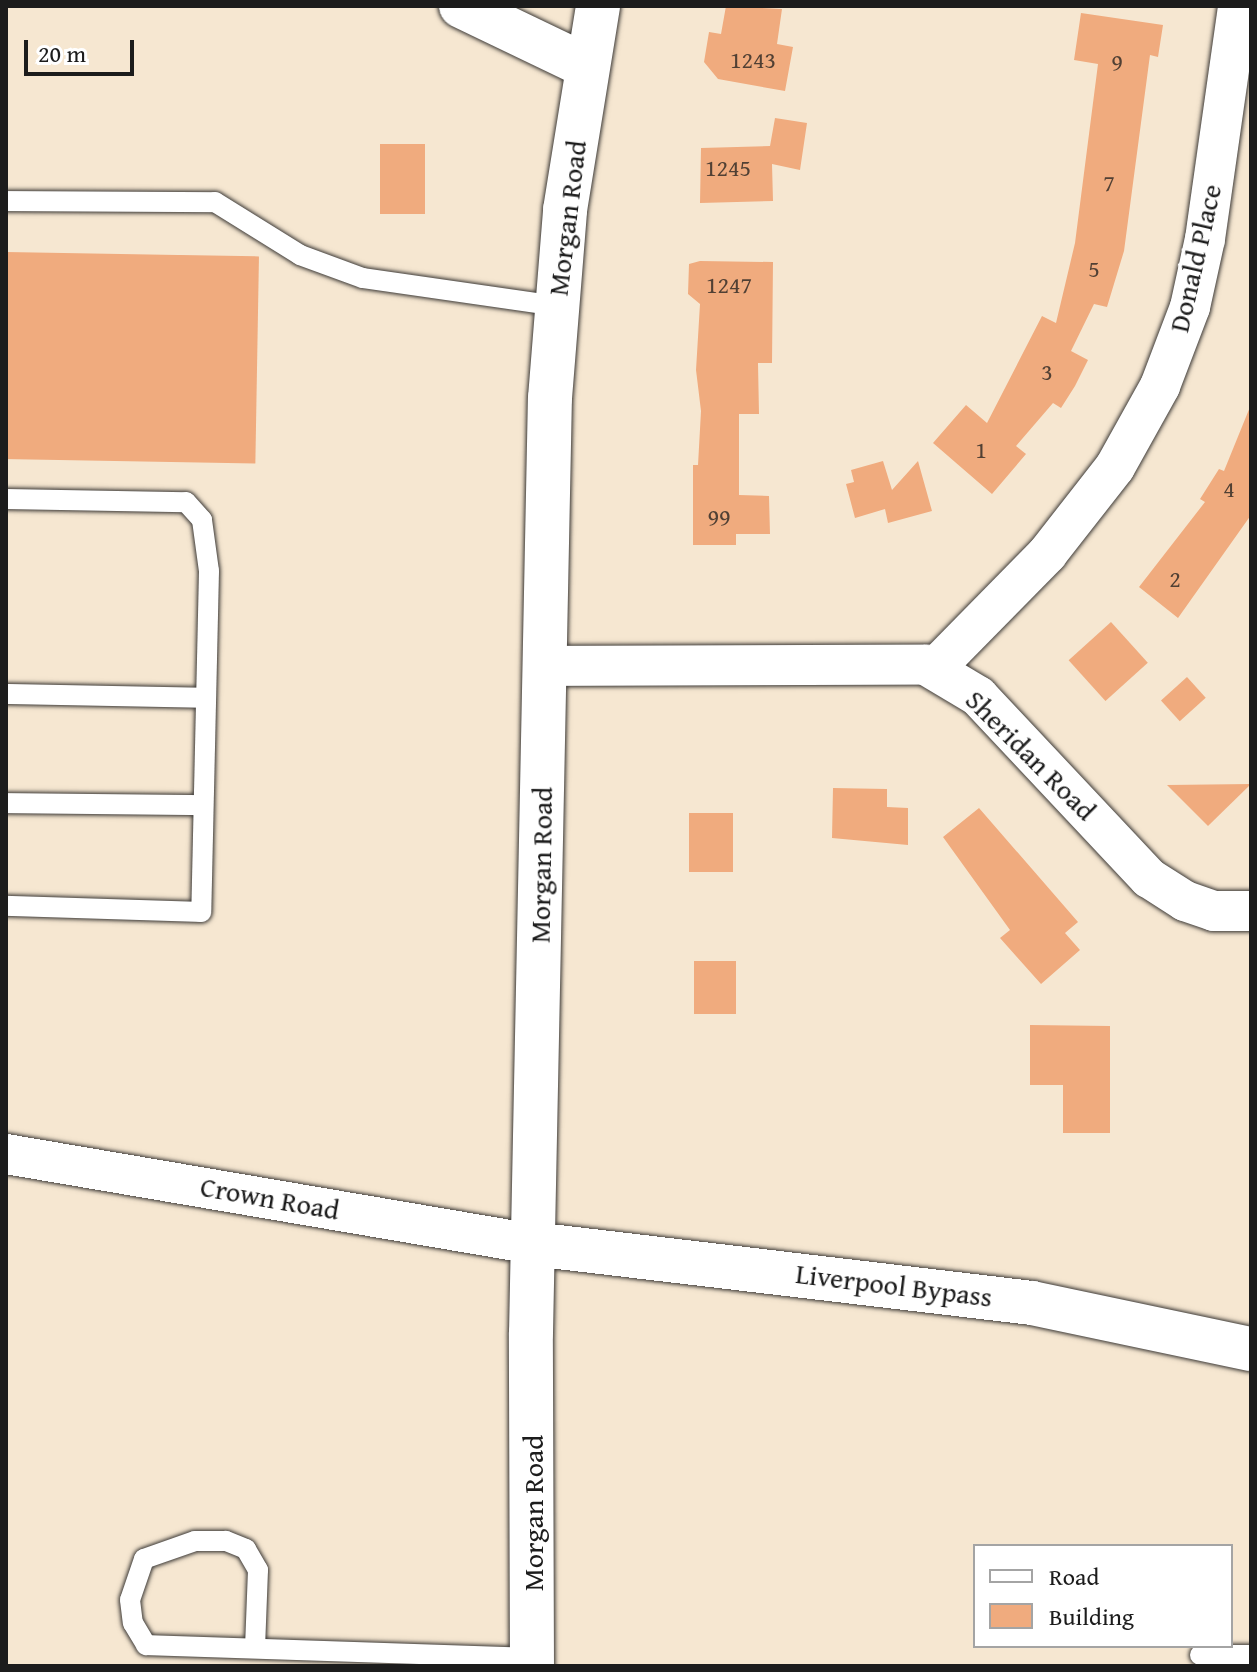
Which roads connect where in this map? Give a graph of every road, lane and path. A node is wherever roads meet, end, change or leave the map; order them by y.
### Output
1 (461, 6) edge
2 (598, 6) edge
3 (1238, 6) edge
4 (1241, 64) edge
5 (586, 66) junction
6 (6, 201) edge
7 (557, 306) junction
8 (6, 499) edge
9 (545, 666) junction
10 (935, 668) junction
11 (6, 694) edge
12 (206, 698) junction
13 (6, 803) edge
14 (203, 805) junction
15 (6, 906) edge
16 (1251, 911) edge
17 (6, 1154) edge
18 (533, 1244) junction
19 (1251, 1349) edge
20 (255, 1648) junction
21 (1200, 1655) dead end
22 (1251, 1655) edge
23 (532, 1662) edge

1 - 5 street
2 - 5 street, Morgan Road
3 - 4 street, Donald Place
4 - 10 street, Donald Place
5 - 7 street, Morgan Road
6 - 7 lane
7 - 9 street, Morgan Road
8 - 12 lane
9 - 10 street
9 - 18 street, Morgan Road
10 - 16 street, Sheridan Road
11 - 12 lane
12 - 14 lane
13 - 14 lane
14 - 15 lane
17 - 18 street, Crown Road
18 - 19 street, Liverpool Bypass
18 - 23 street, Morgan Road
20 - 20 lane
20 - 23 lane
21 - 22 lane

